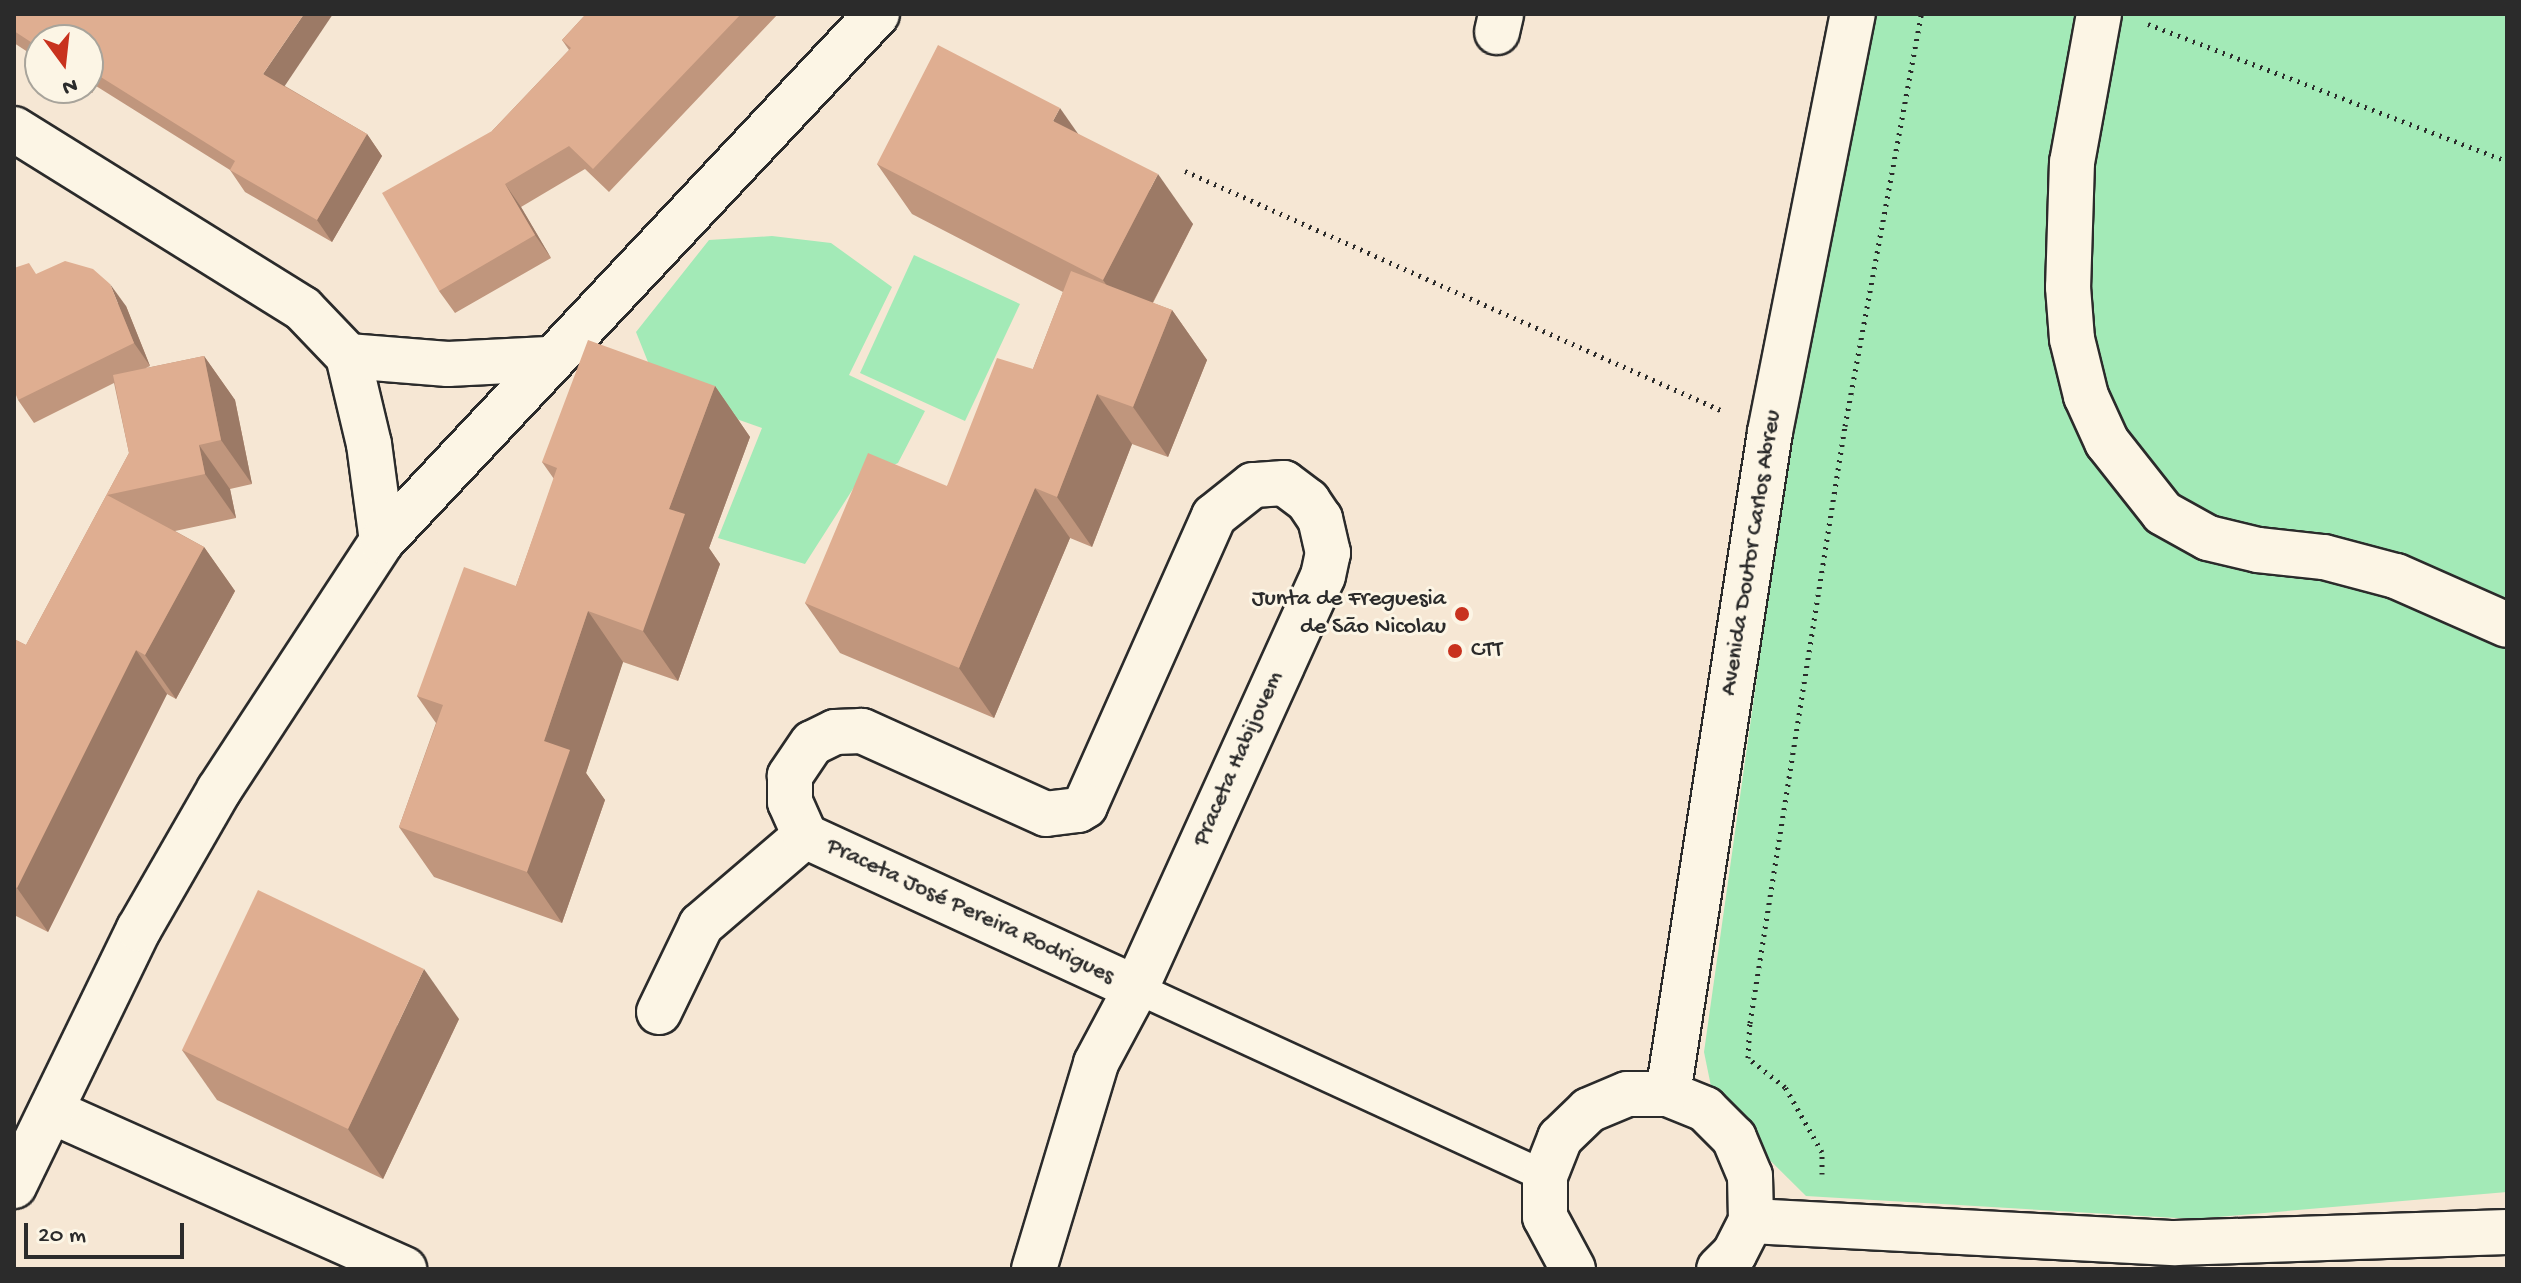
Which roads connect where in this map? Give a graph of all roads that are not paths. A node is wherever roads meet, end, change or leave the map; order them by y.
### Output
1 (877, 14) edge
2 (1853, 14) edge
3 (2117, 17) edge
4 (14, 129) edge
5 (348, 356) junction
6 (548, 359) junction
7 (382, 541) junction
8 (2507, 625) edge
9 (1067, 815) joint
10 (805, 836) junction
11 (1136, 988) junction
12 (659, 1012) dead end
13 (1668, 1094) junction
14 (51, 1111) junction
15 (1545, 1176) junction
16 (14, 1186) edge
17 (1751, 1221) junction
18 (2507, 1232) edge
19 (333, 1255) edge
20 (404, 1269) edge
21 (1034, 1269) edge
22 (1573, 1269) edge
23 (1719, 1269) edge

1 - 6 street
2 - 13 street, Avenida Doutor Carlos Abreu
3 - 8 street
4 - 5 street
5 - 6 street
5 - 7 street
6 - 7 street
7 - 14 street
9 - 10 street, Praceta José Pereira Rodrigues
9 - 11 street, Praceta Habijovem
10 - 11 street, Praceta José Pereira Rodrigues
10 - 12 street, Praceta José Pereira Rodrigues
11 - 15 lane
11 - 21 street
13 - 15 street
13 - 17 street
14 - 16 street
14 - 19 street
15 - 22 street
17 - 18 street
17 - 23 street
19 - 20 street

